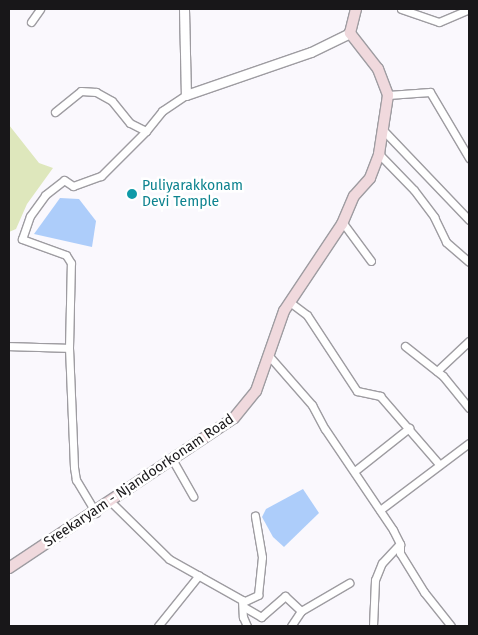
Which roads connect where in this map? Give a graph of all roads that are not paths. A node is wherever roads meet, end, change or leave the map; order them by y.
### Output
1 (40, 9) edge
2 (184, 9) edge
3 (356, 9) edge
4 (401, 9) edge
5 (469, 9) edge
6 (31, 22) dead end
7 (350, 33) junction
8 (186, 95) junction
9 (388, 95) junction
10 (55, 112) dead end
11 (146, 131) junction
12 (384, 131) junction
13 (379, 154) junction
14 (469, 158) edge
15 (469, 220) edge
16 (343, 223) junction
17 (371, 261) dead end
18 (469, 262) edge
19 (290, 303) junction
20 (469, 341) edge
21 (9, 346) edge
22 (405, 346) dead end
23 (69, 348) junction
24 (270, 357) junction
25 (437, 371) junction
26 (469, 408) edge
27 (409, 428) junction
28 (469, 443) edge
29 (172, 459) junction
30 (439, 464) junction
31 (356, 470) junction
32 (193, 496) dead end
33 (111, 502) junction
34 (380, 510) junction
35 (96, 513) junction
36 (255, 516) dead end
37 (400, 544) junction
38 (9, 568) edge
39 (199, 575) junction
40 (349, 582) dead end
41 (244, 604) junction
42 (301, 611) junction
43 (158, 626) edge
44 (247, 626) edge
45 (291, 626) edge
46 (373, 626) edge
47 (451, 626) edge

1 - 6 street
2 - 8 street
3 - 7 main road
4 - 5 street
7 - 8 street
7 - 9 main road, Sreekaryam - Njandoorkonam Road
8 - 11 street
9 - 12 main road, Sreekaryam - Njandoorkonam Road
9 - 14 street
10 - 11 street
11 - 23 street
12 - 13 main road, Sreekaryam - Njandoorkonam Road
12 - 15 street
13 - 16 main road, Sreekaryam - Njandoorkonam Road
13 - 18 street
16 - 17 street
16 - 19 main road, Sreekaryam - Njandoorkonam Road
19 - 24 main road, Sreekaryam - Njandoorkonam Road
19 - 27 street
20 - 25 street
21 - 23 street
22 - 25 street
23 - 35 street
24 - 29 main road, Sreekaryam - Njandoorkonam Road
24 - 31 street
25 - 26 street
27 - 30 street
27 - 31 street
28 - 30 street
29 - 32 street
29 - 33 main road, Sreekaryam - Njandoorkonam Road
30 - 34 street
31 - 34 street
33 - 35 main road, Sreekaryam - Njandoorkonam Road
33 - 39 street
34 - 37 street
35 - 38 main road, Sreekaryam - Njandoorkonam Road
36 - 41 street
37 - 46 street
37 - 47 street
39 - 41 street
39 - 43 street
40 - 42 street
41 - 42 street
41 - 44 street
42 - 45 street

